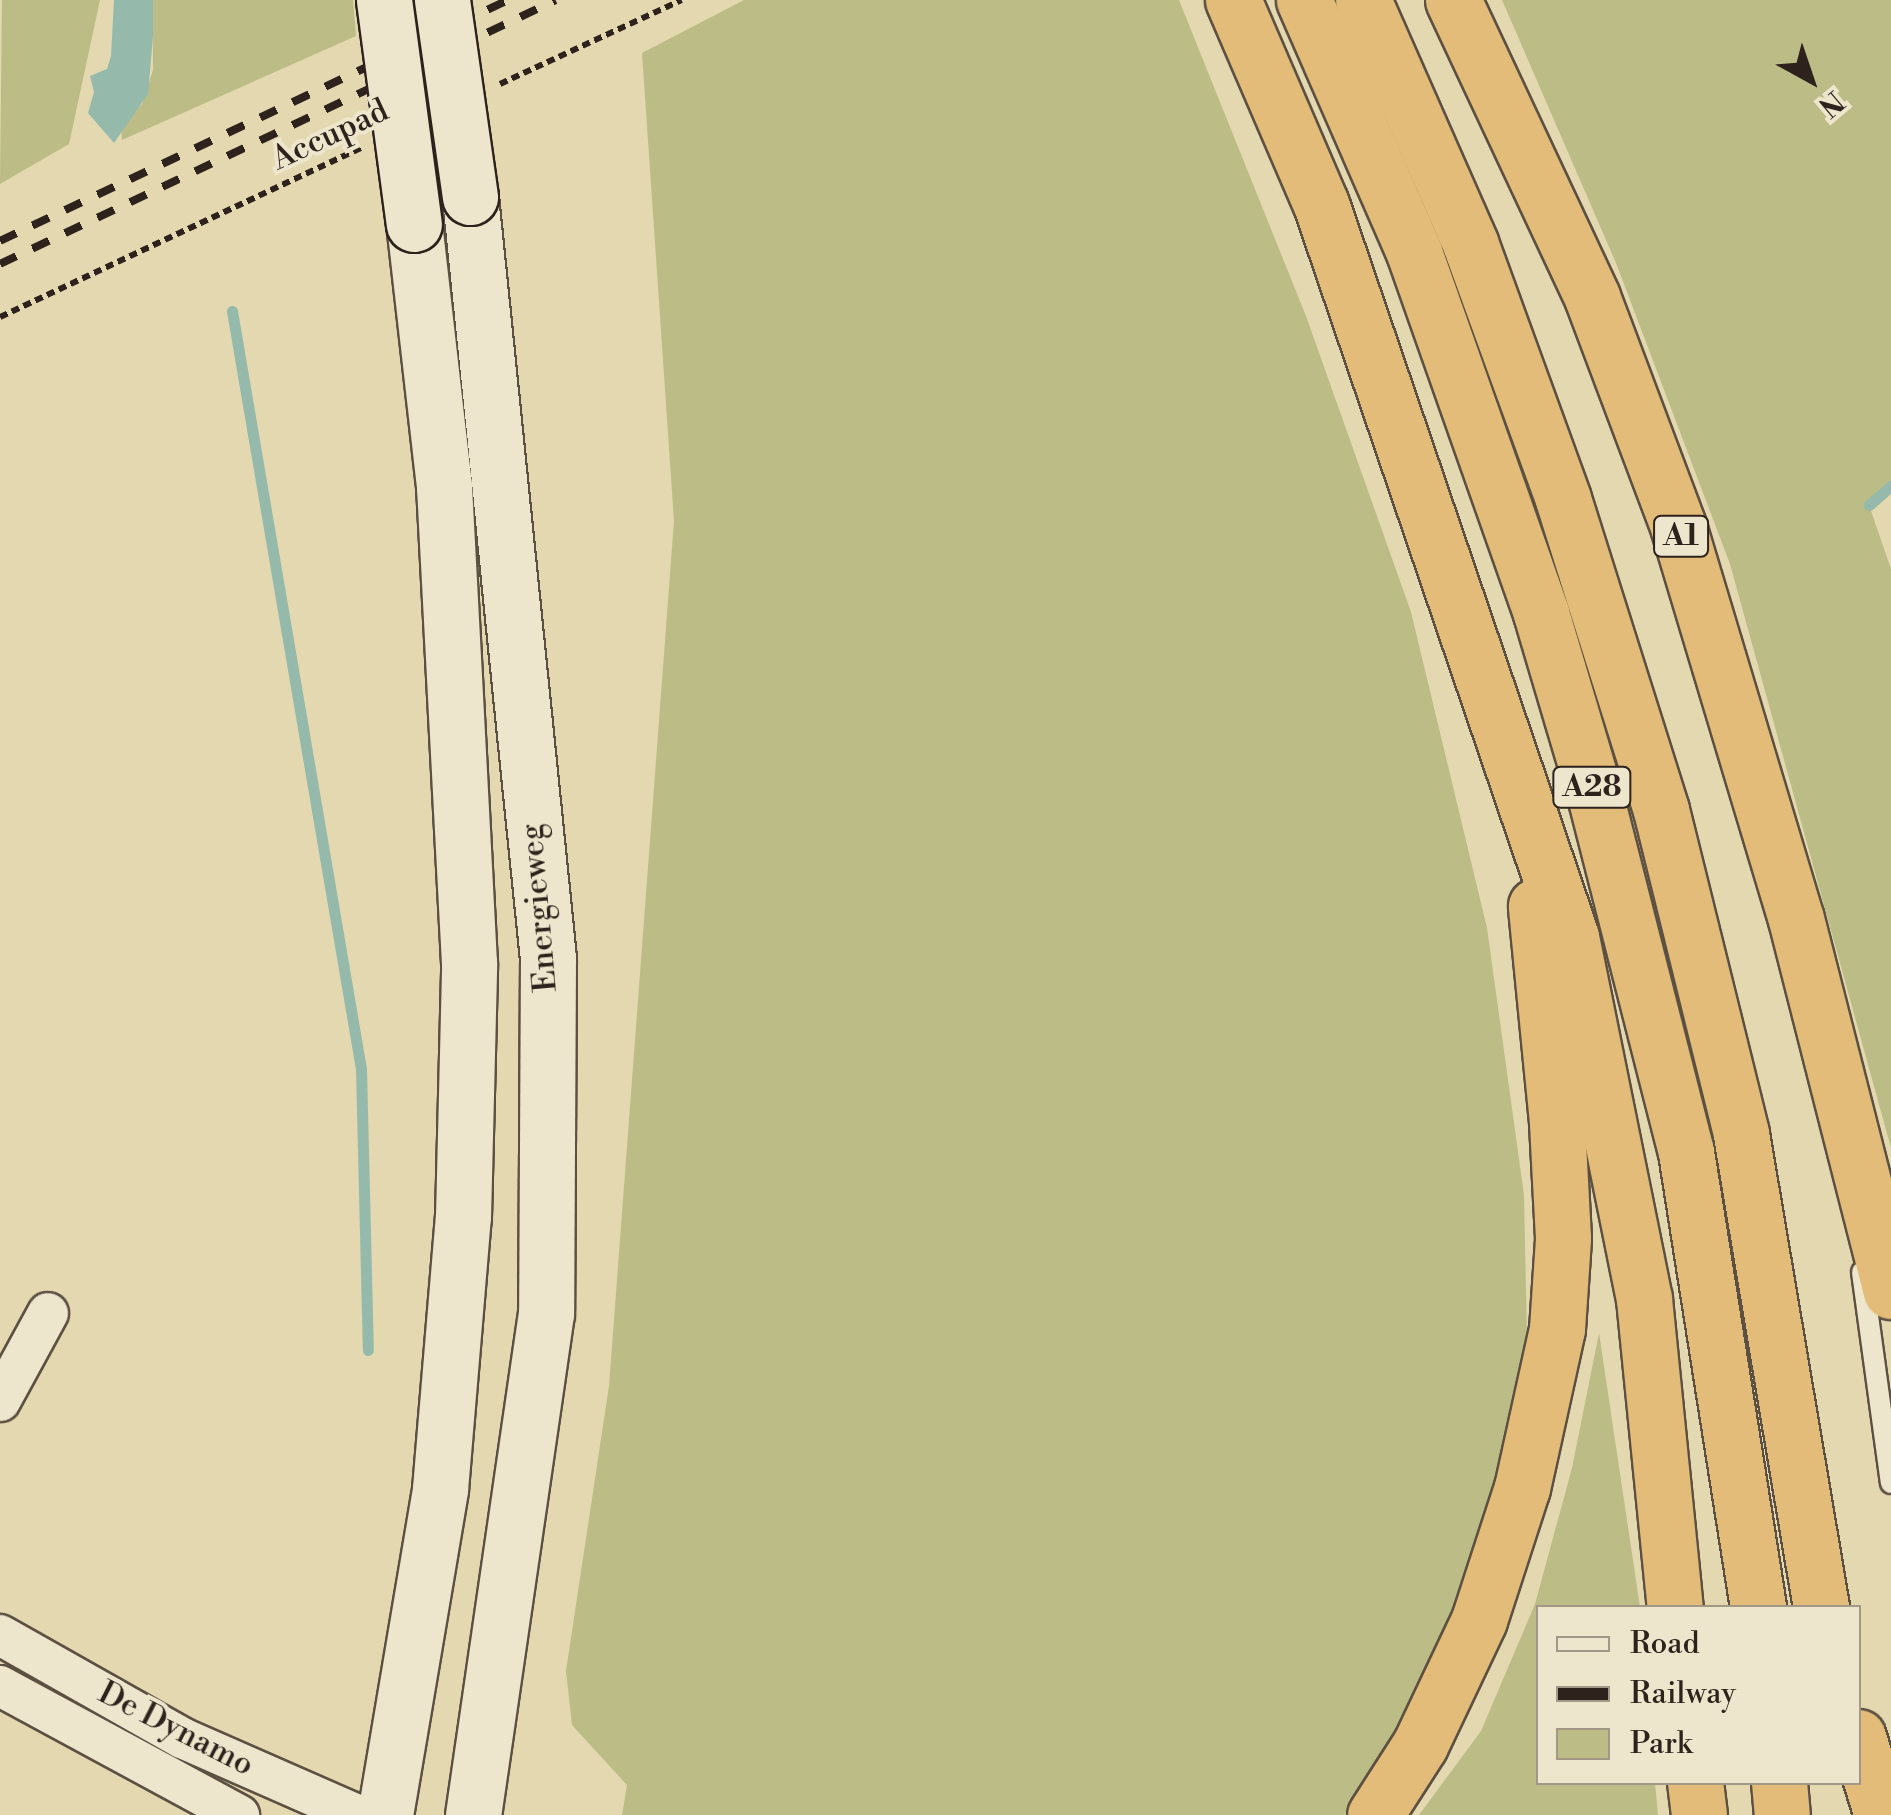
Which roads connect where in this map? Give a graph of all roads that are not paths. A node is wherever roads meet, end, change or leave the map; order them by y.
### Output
1 (384, 0) edge
2 (442, 0) edge
3 (1232, 0) edge
4 (1304, 0) edge
5 (1363, 0) edge
6 (1453, 0) edge
7 (1528, 809) junction
8 (1841, 1097) junction
9 (1891, 1291) edge
10 (48, 1313) dead end
11 (0, 1401) edge
12 (1891, 1483) edge
13 (1675, 1605) edge
14 (1758, 1605) edge
15 (1820, 1605) edge
16 (0, 1634) edge
17 (0, 1686) edge
18 (1861, 1747) edge
19 (1695, 1785) edge
20 (1779, 1785) edge
21 (1841, 1785) edge
22 (239, 1815) edge
23 (357, 1815) edge
24 (385, 1815) edge
25 (472, 1815) edge
26 (1375, 1815) edge
27 (1699, 1815) edge
28 (1782, 1815) edge
29 (1844, 1815) edge
30 (1882, 1815) edge

1 - 24 main road, Energieweg, bridge
2 - 25 main road, Energieweg, bridge
3 - 7 highway, A28
4 - 14 highway, A28
5 - 15 highway, A28
6 - 8 highway, A1
7 - 13 highway, A28
7 - 26 highway, A28
8 - 9 highway, A1
8 - 12 lane
10 - 11 street
16 - 23 street, De Dynamo
17 - 22 street, De Dynamo
18 - 30 highway
19 - 27 highway
20 - 28 highway
21 - 29 highway

